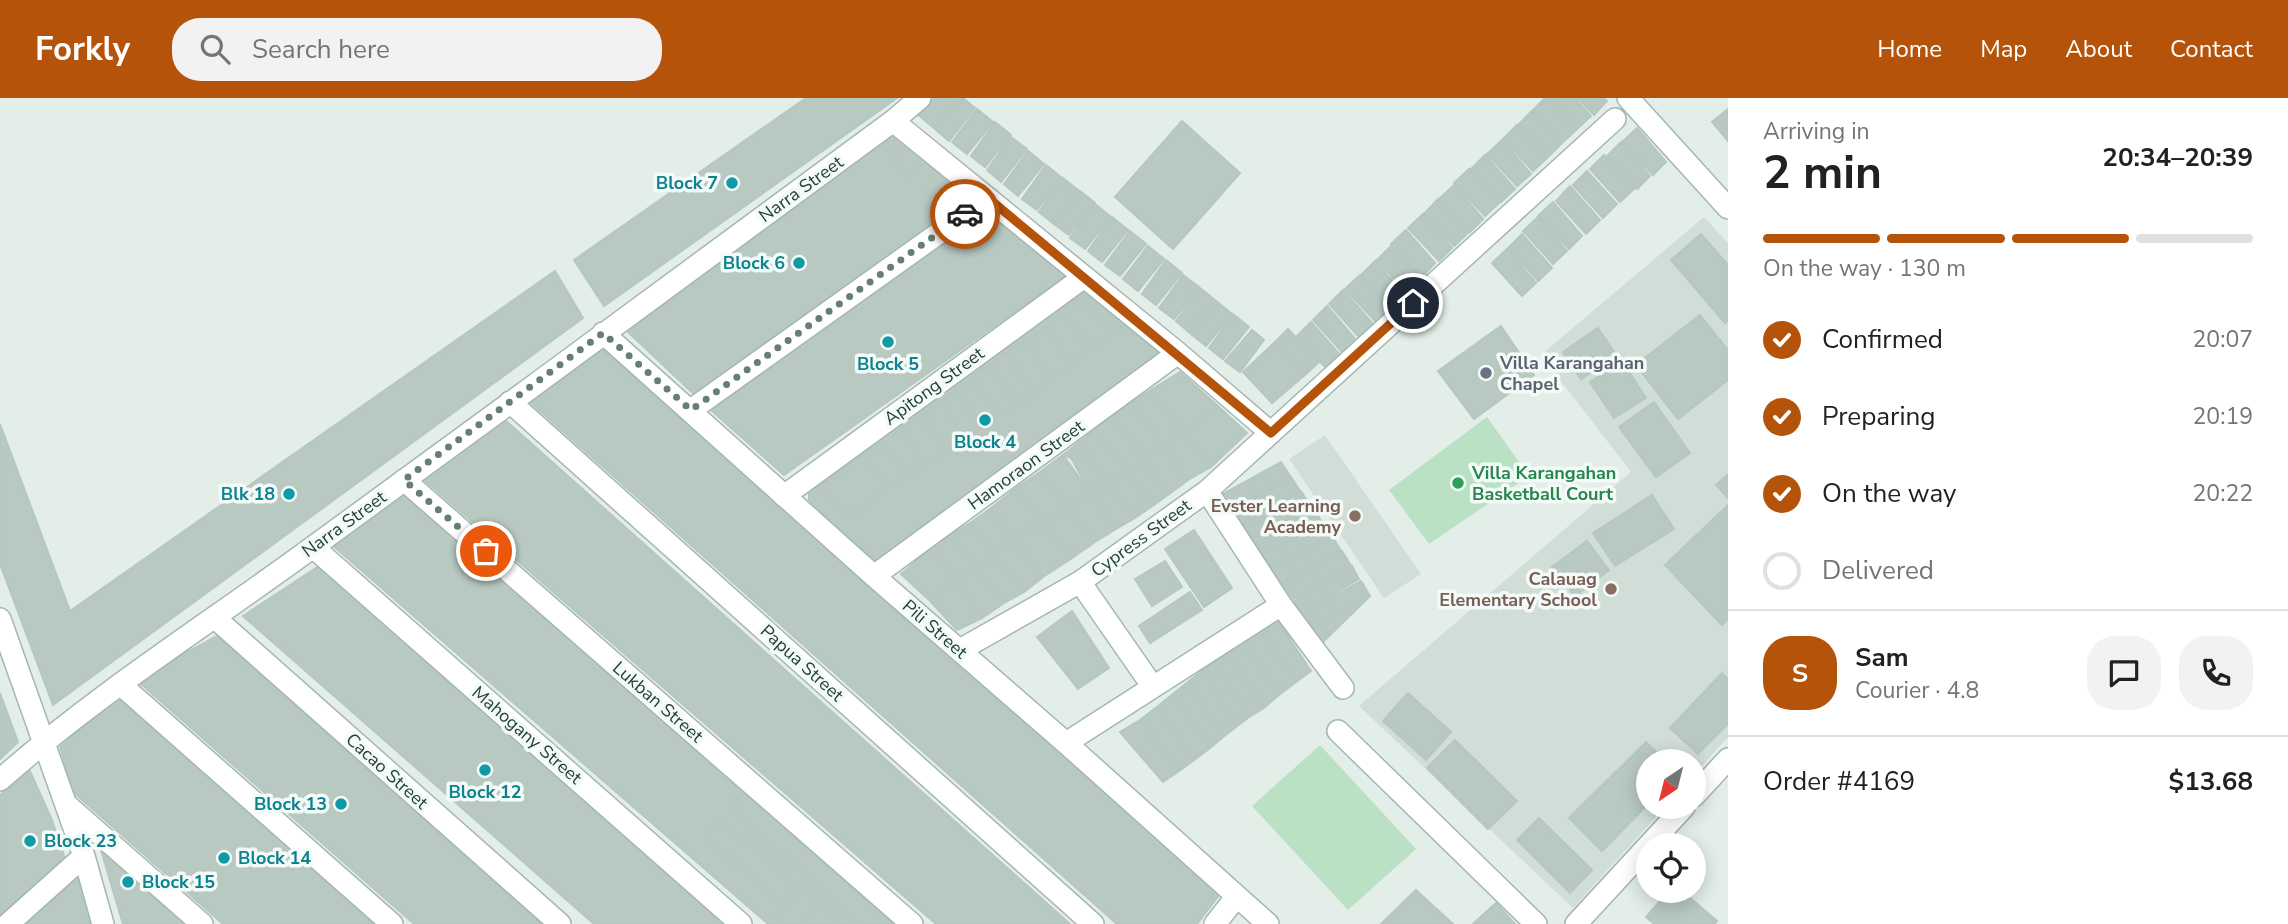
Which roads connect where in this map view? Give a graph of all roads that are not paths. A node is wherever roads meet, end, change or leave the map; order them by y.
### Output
1 (920, 98) edge
2 (1628, 98) edge
3 (1615, 119) dead end
4 (893, 121) junction
5 (988, 198) junction
6 (1728, 208) edge
7 (1084, 277) junction
8 (603, 333) junction
9 (1178, 353) junction
10 (510, 402) junction
11 (691, 410) junction
12 (1271, 433) junction
13 (404, 480) junction
14 (1207, 491) junction
15 (784, 496) junction
16 (313, 547) junction
17 (874, 576) junction
18 (1080, 582) junction
19 (1281, 605) junction
20 (215, 618) junction
21 (1, 623) edge
22 (960, 650) junction
23 (120, 684) junction
24 (1153, 687) junction
25 (1343, 688) dead end
26 (1338, 731) dead end
27 (43, 742) junction
28 (1066, 743) junction
29 (1728, 759) edge
30 (0, 780) edge
31 (1706, 783) edge
32 (67, 805) junction
33 (1673, 819) edge
34 (85, 856) junction
35 (1237, 896) junction
36 (8, 924) edge
37 (103, 924) edge
38 (202, 924) edge
39 (391, 924) edge
40 (560, 924) edge
41 (741, 924) edge
42 (912, 924) edge
43 (1093, 924) edge
44 (1215, 924) edge
45 (1268, 924) edge
46 (1536, 924) edge
47 (1576, 924) edge

1 - 4 street, Narra Street
2 - 6 street
3 - 12 street, Cypress Street
4 - 5 street
4 - 8 street, Narra Street
5 - 7 street
5 - 11 street
7 - 9 street
7 - 15 street, Apitong Street
8 - 10 street, Narra Street
8 - 11 street, Pili Street
9 - 12 street
9 - 17 street, Hamoraon Street
10 - 13 street, Narra Street
10 - 43 street, Papua Street
11 - 15 street, Pili Street
12 - 14 street, Cypress Street
13 - 16 street, Narra Street
13 - 42 street, Lukban Street
14 - 18 street, Cypress Street
14 - 19 street
15 - 17 street, Pili Street
16 - 20 street, Narra Street
16 - 41 street, Mahogany Street
17 - 22 street, Pili Street
18 - 22 street, Cypress Street
18 - 24 street
19 - 24 street
19 - 25 street
20 - 23 street, Narra Street
20 - 40 street, Cacao Street
21 - 27 street
22 - 28 street, Pili Street
23 - 27 street, Narra Street
23 - 39 street
24 - 28 street
26 - 46 street
27 - 30 street, Narra Street
27 - 32 street
28 - 35 street, Pili Street
29 - 31 street
32 - 34 street
32 - 38 street
33 - 47 street
34 - 36 street
34 - 37 street
35 - 44 street
35 - 45 street, Pili Street

